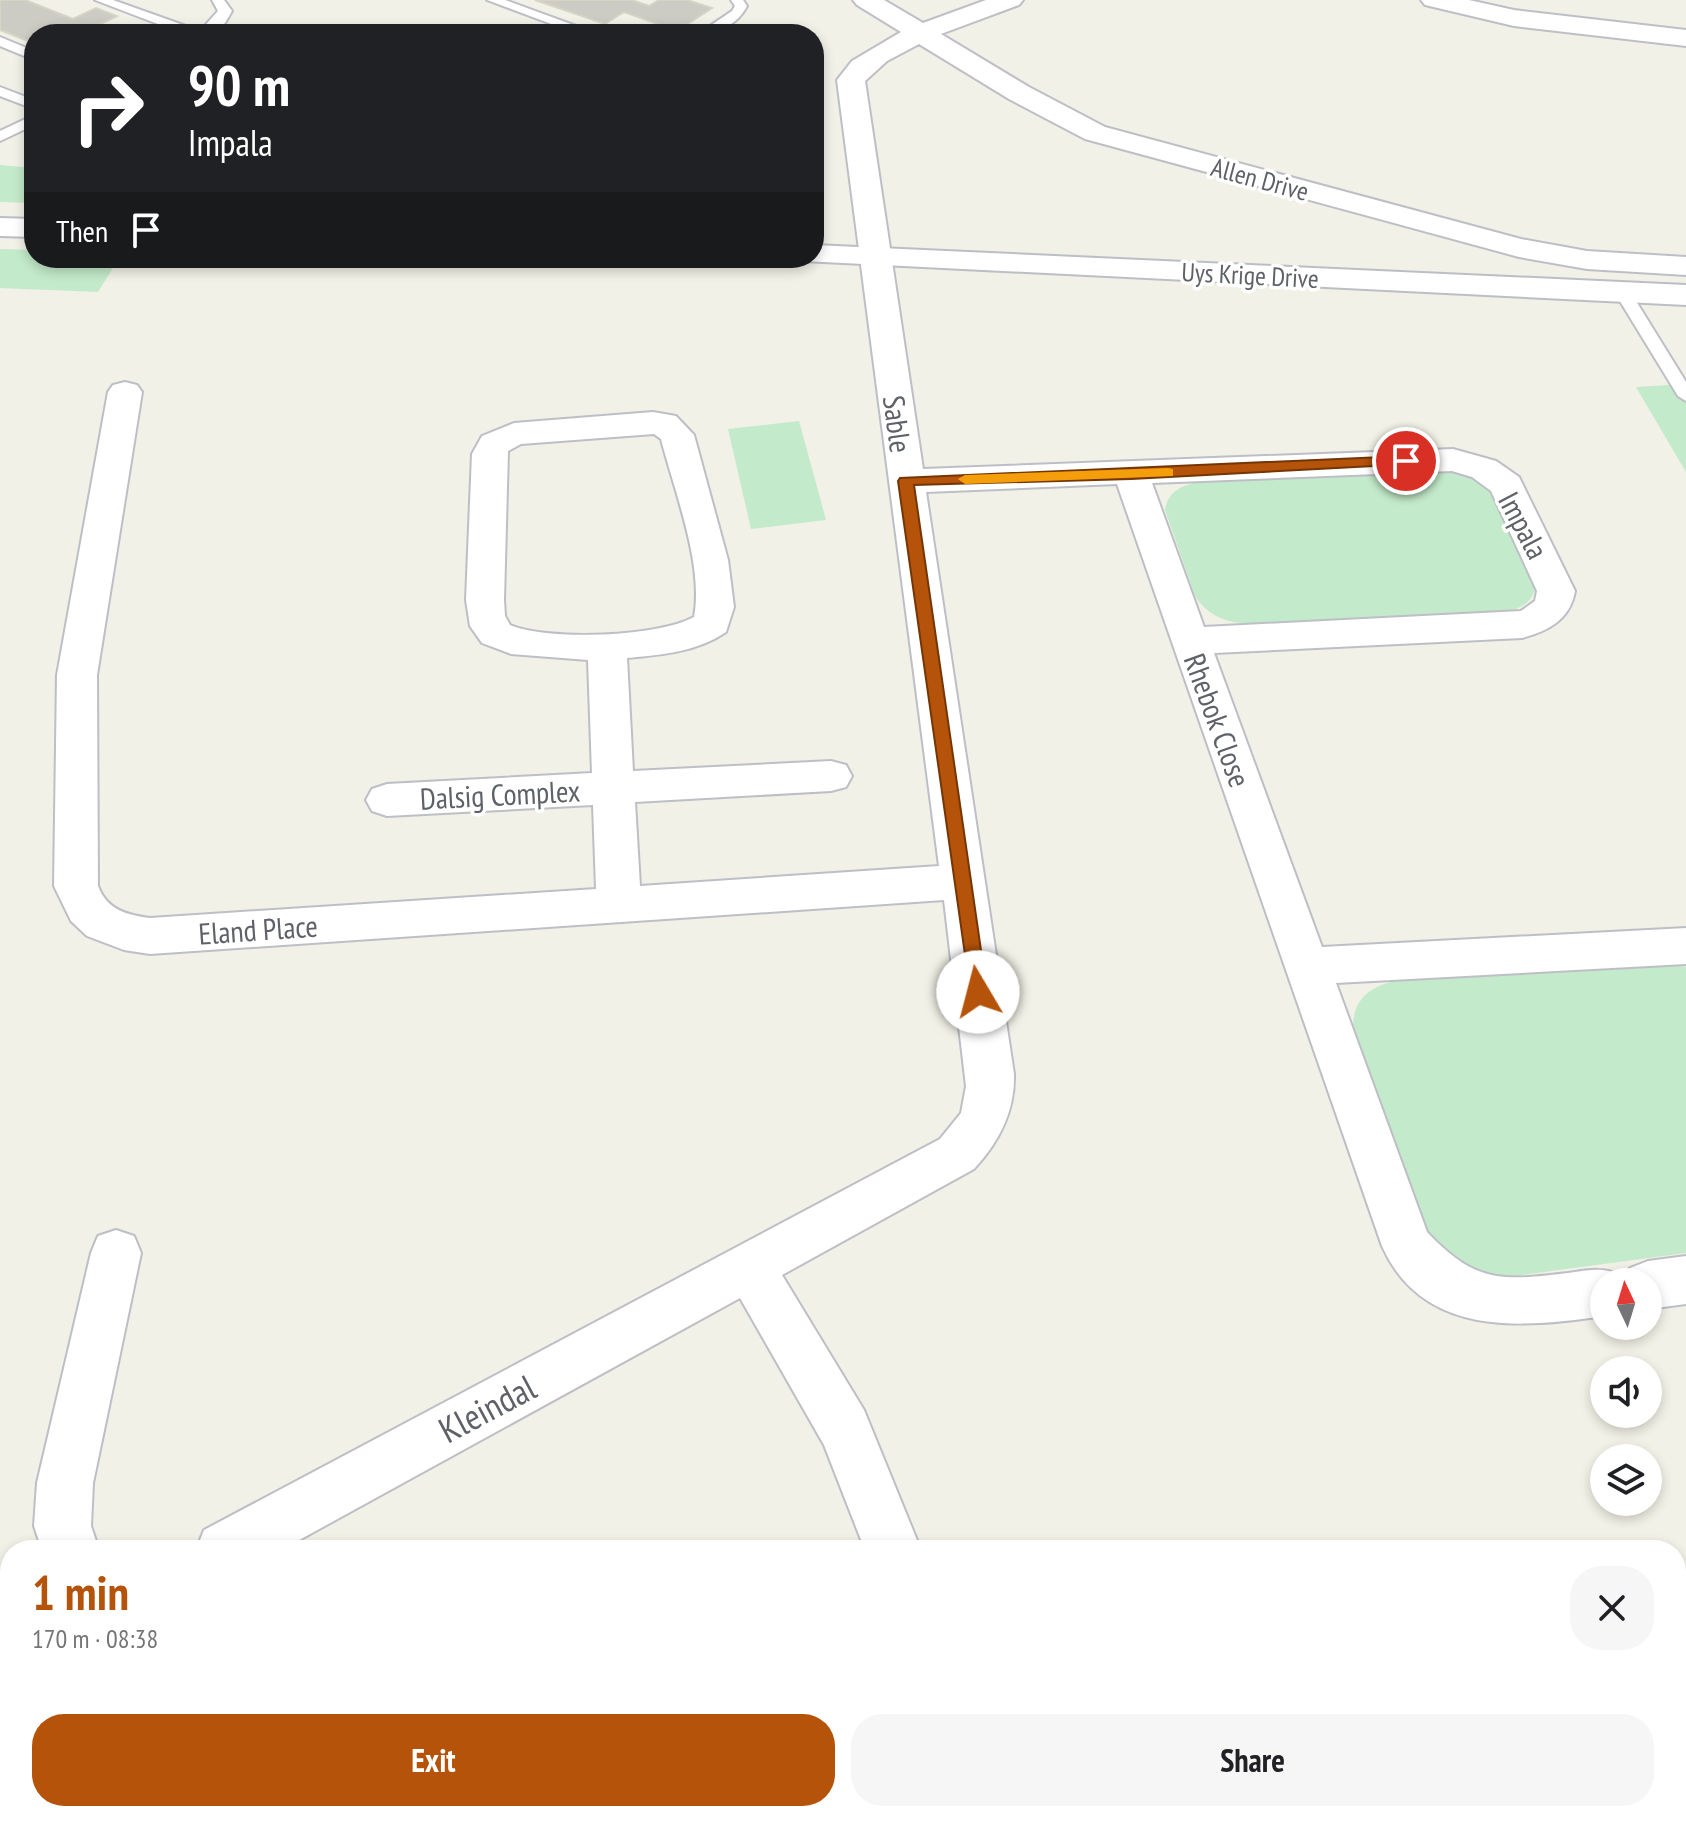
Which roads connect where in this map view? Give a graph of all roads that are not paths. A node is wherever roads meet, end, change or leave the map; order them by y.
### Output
1 (101, 0) edge
2 (218, 0) edge
3 (493, 0) edge
4 (737, 0) edge
5 (866, 0) edge
6 (1010, 0) edge
7 (1434, 0) edge
8 (169, 24) edge
9 (215, 24) edge
10 (562, 24) edge
11 (720, 24) edge
12 (922, 34) junction
13 (1686, 38) edge
14 (0, 41) edge
15 (24, 52) edge
16 (0, 91) edge
17 (24, 101) edge
18 (24, 124) edge
19 (0, 137) edge
20 (0, 227) edge
21 (24, 228) edge
22 (824, 254) edge
23 (874, 256) junction
24 (1686, 266) edge
25 (1623, 293) junction
26 (1686, 295) edge
27 (125, 392) dead end
28 (1686, 396) edge
29 (1131, 475) junction
30 (906, 481) junction
31 (1190, 641) junction
32 (607, 646) junction
33 (831, 776) dead end
34 (613, 788) junction
35 (387, 800) dead end
36 (962, 882) junction
37 (619, 906) junction
38 (1686, 946) edge
39 (1306, 966) junction
40 (981, 1019) joint
41 (116, 1253) dead end
42 (749, 1266) junction
43 (1686, 1280) edge
44 (1662, 1283) edge
45 (1590, 1294) edge
46 (66, 1540) edge
47 (242, 1540) edge
48 (889, 1540) edge

1 - 8 lane
2 - 9 lane
3 - 10 lane
4 - 11 lane
5 - 12 street, Allen Drive
6 - 12 street, Sable
7 - 13 street
12 - 23 street, Sable
12 - 24 street, Allen Drive
14 - 15 lane
16 - 17 lane
18 - 19 lane
20 - 21 street
22 - 23 street, Uys Krige Drive
23 - 25 street, Uys Krige Drive
23 - 30 street, Sable
25 - 26 street, Uys Krige Drive
25 - 28 lane
27 - 37 street, Eland Place
29 - 30 street, Impala
29 - 31 street, Rhebok Close
29 - 31 street, Impala
30 - 36 street, Sable
31 - 39 street, Rhebok Close
32 - 32 street
32 - 34 street, Dalsig Complex
33 - 34 street, Dalsig Complex
34 - 35 street, Dalsig Complex
34 - 37 street, Dalsig Complex
36 - 37 street, Eland Place
36 - 40 street, Sable
38 - 39 street
39 - 45 street, Rhebok Close
40 - 42 street, Kleindal
41 - 46 street
42 - 47 street, Kleindal
42 - 48 street
43 - 44 street

